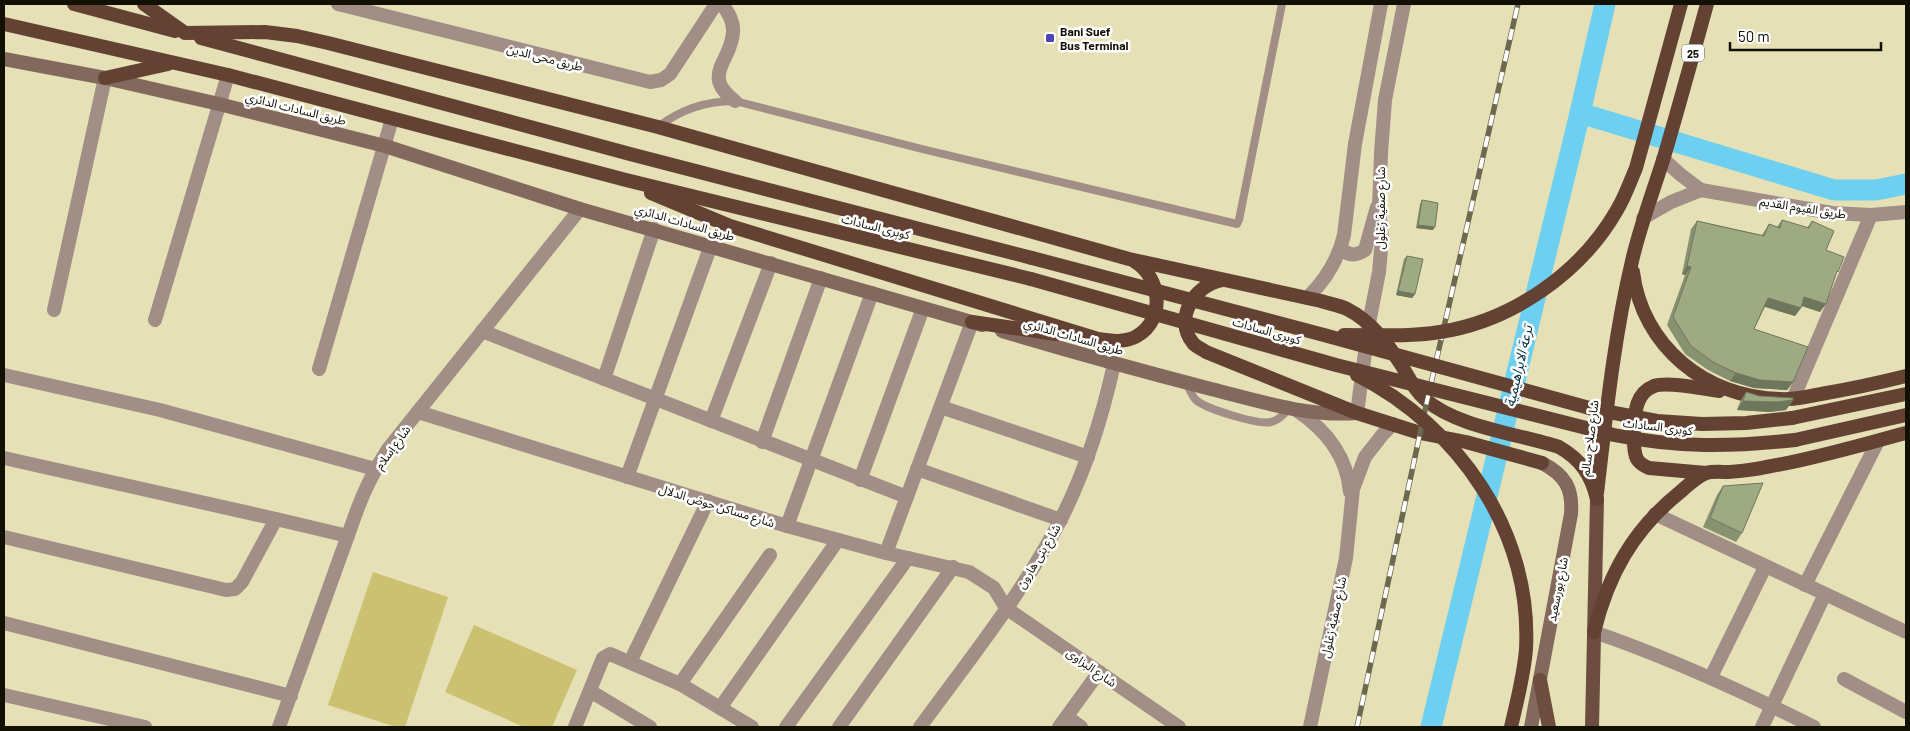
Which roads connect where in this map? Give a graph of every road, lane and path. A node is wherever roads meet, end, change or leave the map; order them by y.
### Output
1 (74, 4) edge
2 (144, 4) edge
3 (338, 4) edge
4 (716, 4) edge
5 (722, 4) edge
6 (1282, 4) edge
7 (1380, 4) edge
8 (1404, 4) edge
9 (1681, 4) edge
10 (1707, 4) edge
11 (4, 24) edge
12 (185, 33) junction
13 (4, 59) edge
14 (172, 63) junction
15 (228, 74) junction
16 (105, 78) junction
17 (735, 101) junction
18 (219, 104) junction
19 (392, 119) junction
20 (658, 127) junction
21 (385, 146) junction
22 (1663, 159) junction
23 (626, 180) junction
24 (1701, 190) junction
25 (1380, 201) junction
26 (580, 208) junction
27 (1906, 212) edge
28 (1871, 215) junction
29 (1643, 218) junction
30 (654, 229) junction
31 (711, 245) junction
32 (1341, 248) junction
33 (1129, 259) junction
34 (1632, 262) junction
35 (771, 263) junction
36 (821, 278) junction
37 (1224, 280) junction
38 (872, 293) junction
39 (1307, 298) junction
40 (923, 308) junction
41 (54, 310) dead end
42 (155, 320) dead end
43 (972, 322) junction
44 (1368, 323) junction
45 (482, 331) junction
46 (1324, 335) junction
47 (1098, 340) junction
48 (1114, 364) junction
49 (1336, 365) junction
50 (319, 369) dead end
51 (4, 374) edge
52 (1906, 376) edge
53 (604, 379) junction
54 (1187, 383) junction
55 (1730, 392) junction
56 (1906, 394) edge
57 (1793, 399) junction
58 (656, 400) junction
59 (941, 407) junction
60 (1292, 409) junction
61 (418, 412) junction
62 (1357, 413) junction
63 (1906, 415) edge
64 (711, 421) junction
65 (1393, 424) junction
66 (1906, 433) edge
67 (1878, 441) junction
68 (762, 442) junction
69 (1088, 457) junction
70 (4, 458) edge
71 (811, 461) junction
72 (1542, 462) joint
73 (375, 469) junction
74 (917, 469) junction
75 (1706, 473) junction
76 (628, 477) junction
77 (860, 480) junction
78 (906, 497) junction
79 (1597, 499) junction
80 (708, 501) junction
81 (1351, 506) junction
82 (1655, 514) junction
83 (276, 519) junction
84 (1061, 520) junction
85 (787, 526) junction
86 (348, 536) junction
87 (4, 537) edge
88 (838, 540) junction
89 (886, 553) junction
90 (770, 555) dead end
91 (908, 558) junction
92 (953, 567) junction
93 (1765, 567) junction
94 (1805, 585) junction
95 (1825, 594) junction
96 (1006, 608) junction
97 (4, 625) edge
98 (1594, 632) junction
99 (1906, 632) edge
100 (630, 662) junction
101 (1099, 672) junction
102 (1711, 677) junction
103 (1844, 679) dead end
104 (1540, 680) junction
105 (680, 684) junction
106 (590, 690) junction
107 (4, 695) edge
108 (290, 696) junction
109 (1772, 706) junction
110 (720, 708) junction
111 (1906, 712) edge
112 (1063, 722) edge
113 (145, 727) edge
114 (279, 727) edge
115 (575, 727) edge
116 (650, 727) edge
117 (752, 727) edge
118 (786, 727) edge
119 (839, 727) edge
120 (921, 727) edge
121 (1081, 727) edge
122 (1178, 727) edge
123 (1310, 727) edge
124 (1511, 727) edge
125 (1530, 727) edge
126 (1549, 727) edge
127 (1592, 727) edge
128 (1762, 727) edge
129 (1814, 727) edge

1 - 12 highway
2 - 12 highway
3 - 4 street, طريق محى الدين
5 - 17 street
6 - 17 lane
7 - 32 street
8 - 25 street, شارع صفية زغلول
9 - 46 highway, كوبرى السادات, bridge
10 - 22 highway, شارع صلاح سالم / 25
11 - 14 highway, طريق السادات الدائري
12 - 20 highway
12 - 46 highway, كوبرى السادات, bridge
13 - 16 main road, طريق السادات الدائري
14 - 15 highway, طريق السادات الدائري
14 - 16 highway
15 - 18 street
15 - 19 highway, طريق السادات الدائري
16 - 18 main road, طريق السادات الدائري
16 - 41 street
17 - 20 lane
18 - 21 main road, طريق السادات الدائري
18 - 42 street
19 - 21 street
19 - 23 highway, طريق السادات الدائري
20 - 33 highway
21 - 26 main road, طريق السادات الدائري
21 - 50 street
22 - 24 street, طريق الفيوم القديم
22 - 29 highway, شارع صلاح سالم
23 - 47 highway
23 - 49 highway, كوبرى السادات, bridge
24 - 28 street, طريق الفيوم القديم
24 - 29 street
25 - 32 street
25 - 44 street, شارع صفية زغلول
26 - 30 main road, طريق السادات الدائري
26 - 45 street, شارع إسلام
27 - 28 street, طريق الفيوم القديم
28 - 57 street
29 - 34 highway, شارع صلاح سالم
30 - 31 main road, طريق السادات الدائري
30 - 53 street
31 - 35 main road, طريق السادات الدائري
31 - 58 street
32 - 39 street
33 - 37 highway
33 - 47 highway
34 - 55 highway
34 - 79 highway, شارع صلاح سالم
35 - 36 main road, طريق السادات الدائري
35 - 64 street
36 - 38 main road, طريق السادات الدائري
36 - 68 street
37 - 39 highway
37 - 62 highway
38 - 40 main road, طريق السادات الدائري
38 - 71 street
39 - 44 highway
40 - 43 main road, طريق السادات الدائري
40 - 77 street
43 - 47 highway
43 - 48 main road, طريق السادات الدائري
43 - 59 street
44 - 62 street, شارع صفية زغلول
44 - 79 highway
45 - 53 street
45 - 61 street, شارع إسلام
46 - 56 highway, كوبرى السادات, bridge
48 - 54 main road, طريق السادات الدائري
48 - 69 street, شارع بنى هارون
49 - 63 highway, كوبرى السادات, bridge
49 - 124 highway, bridge
51 - 73 street
52 - 57 highway
53 - 58 street
54 - 60 main road, طريق السادات الدائري
54 - 60 lane
55 - 57 highway
55 - 75 highway
58 - 64 street
58 - 76 street
59 - 69 street
59 - 74 street
60 - 62 main road, طريق السادات الدائري
60 - 81 street, شارع صفية زغلول
61 - 73 street, شارع إسلام
61 - 76 street, شارع مساكن حوض الدلال
62 - 65 highway
64 - 68 street
65 - 72 highway
65 - 81 street, شارع صفية زغلول
66 - 67 highway
67 - 75 highway
67 - 94 street
68 - 71 street
69 - 84 street, شارع بنى هارون
70 - 83 street
71 - 77 street
71 - 85 street
72 - 104 main road, شارع بورسعيد
73 - 86 street, شارع إسلام
74 - 78 street
74 - 84 street
75 - 82 highway
76 - 80 street, شارع مساكن حوض الدلال
77 - 78 street
78 - 89 street
79 - 98 main road, شارع صلاح سالم
80 - 85 street, شارع مساكن حوض الدلال
80 - 100 street
81 - 123 street, شارع صفية زغلول
82 - 93 street
82 - 98 highway
83 - 86 street
83 - 87 street
84 - 96 street, شارع بنى هارون
85 - 88 street, شارع مساكن حوض الدلال
86 - 108 street, شارع إسلام
88 - 89 street, شارع مساكن حوض الدلال
88 - 110 street
89 - 91 street, شارع مساكن حوض الدلال
90 - 105 street
91 - 92 street, شارع مساكن حوض الدلال
91 - 118 street
92 - 96 street, شارع مساكن حوض الدلال
92 - 119 street
93 - 94 street
93 - 102 street
94 - 95 street
95 - 99 street
95 - 109 street
96 - 101 street, شارع البزاوى
96 - 120 street, شارع بنى هارون
97 - 108 street
98 - 102 street
98 - 127 main road, شارع صلاح سالم
100 - 105 street
100 - 106 street
101 - 112 street
101 - 122 street, شارع البزاوى
102 - 109 street
103 - 111 street
104 - 125 main road, شارع بورسعيد
104 - 126 main road
105 - 110 street
106 - 115 street
106 - 116 street
107 - 113 street
108 - 114 street, شارع إسلام
109 - 128 street
109 - 129 street
110 - 117 street
112 - 121 street

